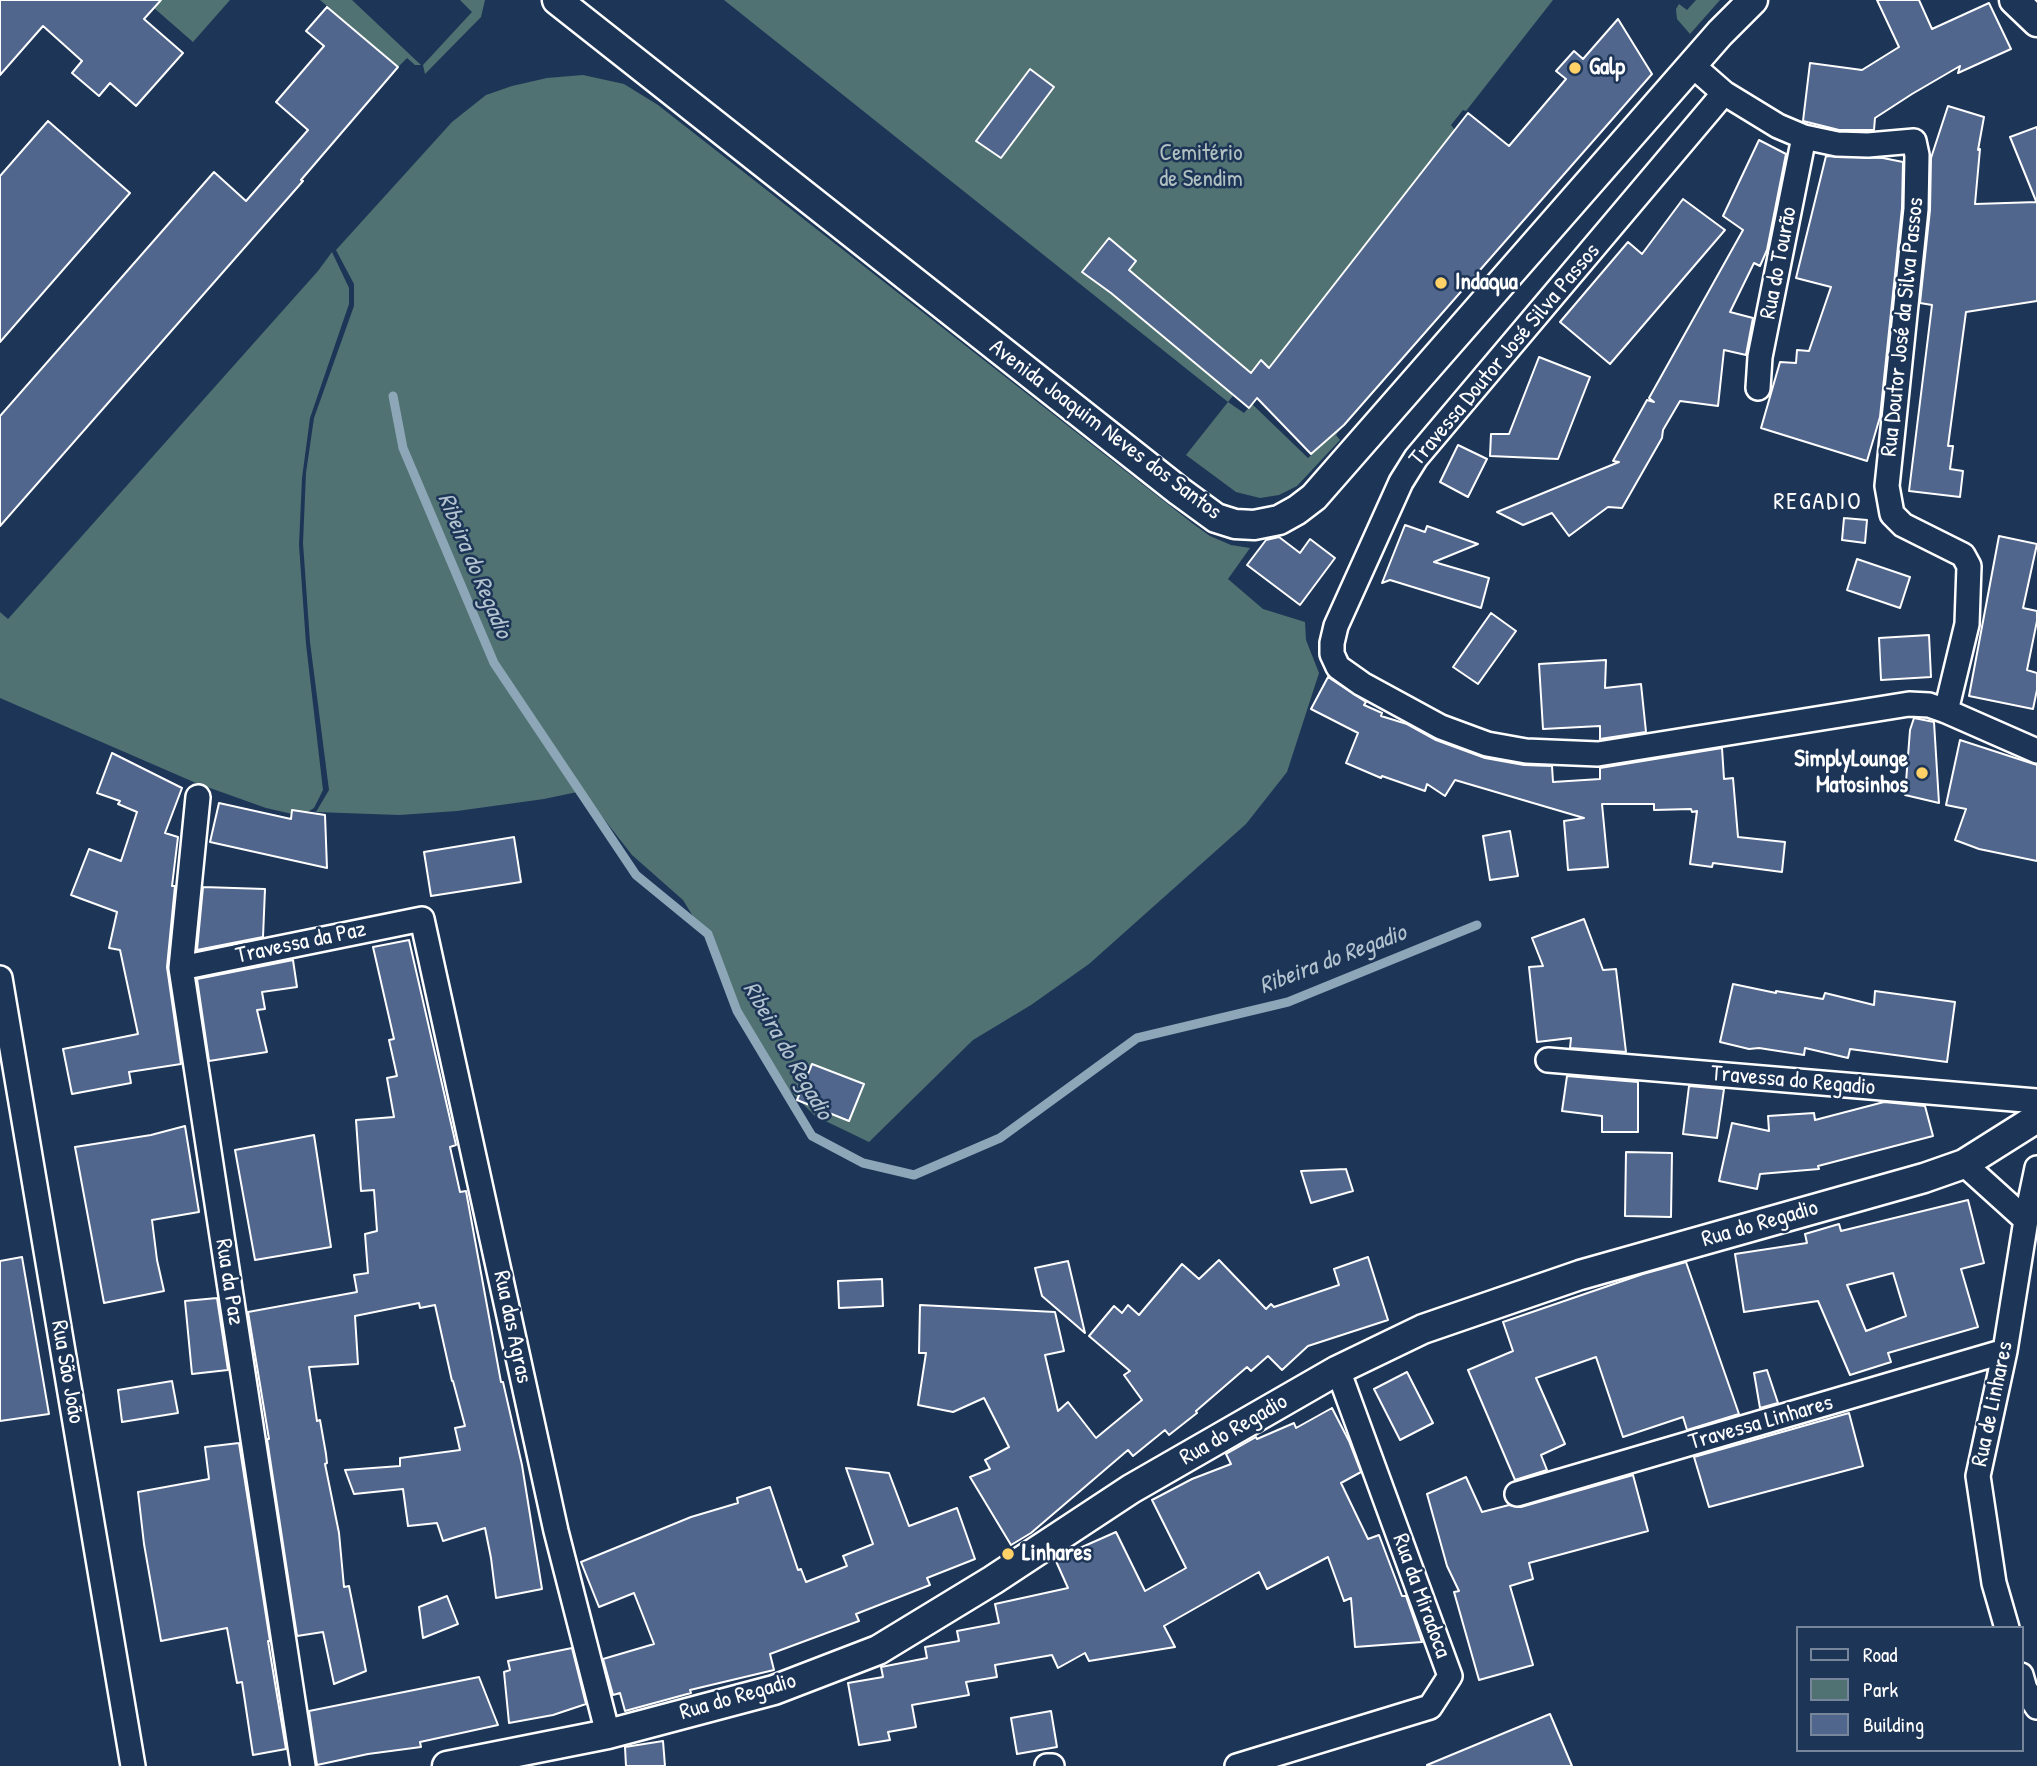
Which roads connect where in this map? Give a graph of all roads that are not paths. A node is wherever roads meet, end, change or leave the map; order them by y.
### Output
1 (557, 0) edge
2 (1743, 0) edge
3 (1754, 0) edge
4 (2014, 0) edge
5 (2037, 22) edge
6 (1720, 33) junction
7 (1692, 65) junction
8 (1724, 93) junction
9 (1804, 137) junction
10 (1758, 388) dead end
11 (1946, 711) junction
12 (2037, 751) edge
13 (198, 797) dead end
14 (422, 919) joint
15 (181, 968) junction
16 (0, 978) edge
17 (1548, 1060) dead end
18 (2037, 1101) edge
19 (2037, 1118) edge
20 (1964, 1164) junction
21 (2037, 1168) edge
22 (2026, 1220) junction
23 (2005, 1351) junction
24 (1338, 1370) junction
25 (1517, 1494) dead end
26 (2006, 1626) edge
27 (2023, 1682) edge
28 (2037, 1707) edge
29 (608, 1734) junction
30 (134, 1766) edge
31 (303, 1766) edge
32 (447, 1766) edge
33 (1047, 1766) edge
34 (1052, 1766) edge
35 (1237, 1766) edge

1 - 7 street, Avenida Joaquim Neves dos Santos
2 - 6 street, Avenida Joaquim Neves dos Santos
3 - 6 street, Avenida Joaquim Neves dos Santos
4 - 5 street
6 - 7 street, Avenida Joaquim Neves dos Santos
7 - 8 street, Rua Doutor José da Silva Passos
8 - 9 street, Rua Doutor José da Silva Passos
8 - 11 street, Travessa Doutor José Silva Passos
9 - 10 street, Rua do Tourão
9 - 11 street, Rua Doutor José da Silva Passos
11 - 12 street, Travessa Doutor José Silva Passos
13 - 15 street, Rua da Paz
14 - 15 street, Travessa da Paz
14 - 29 street, Rua das Agras
15 - 31 street, Rua da Paz
16 - 30 street, Rua São João
17 - 18 street, Travessa do Regadio
19 - 20 street, Rua do Regadio
20 - 22 street
20 - 24 street, Rua do Regadio
21 - 22 street, Rua de Linhares
22 - 23 street, Rua de Linhares
23 - 25 street, Travessa Linhares
23 - 26 street, Rua de Linhares
24 - 29 street, Rua do Regadio
24 - 35 street, Rua da Miradoca
27 - 28 street
29 - 32 street, Rua do Regadio
33 - 34 street

